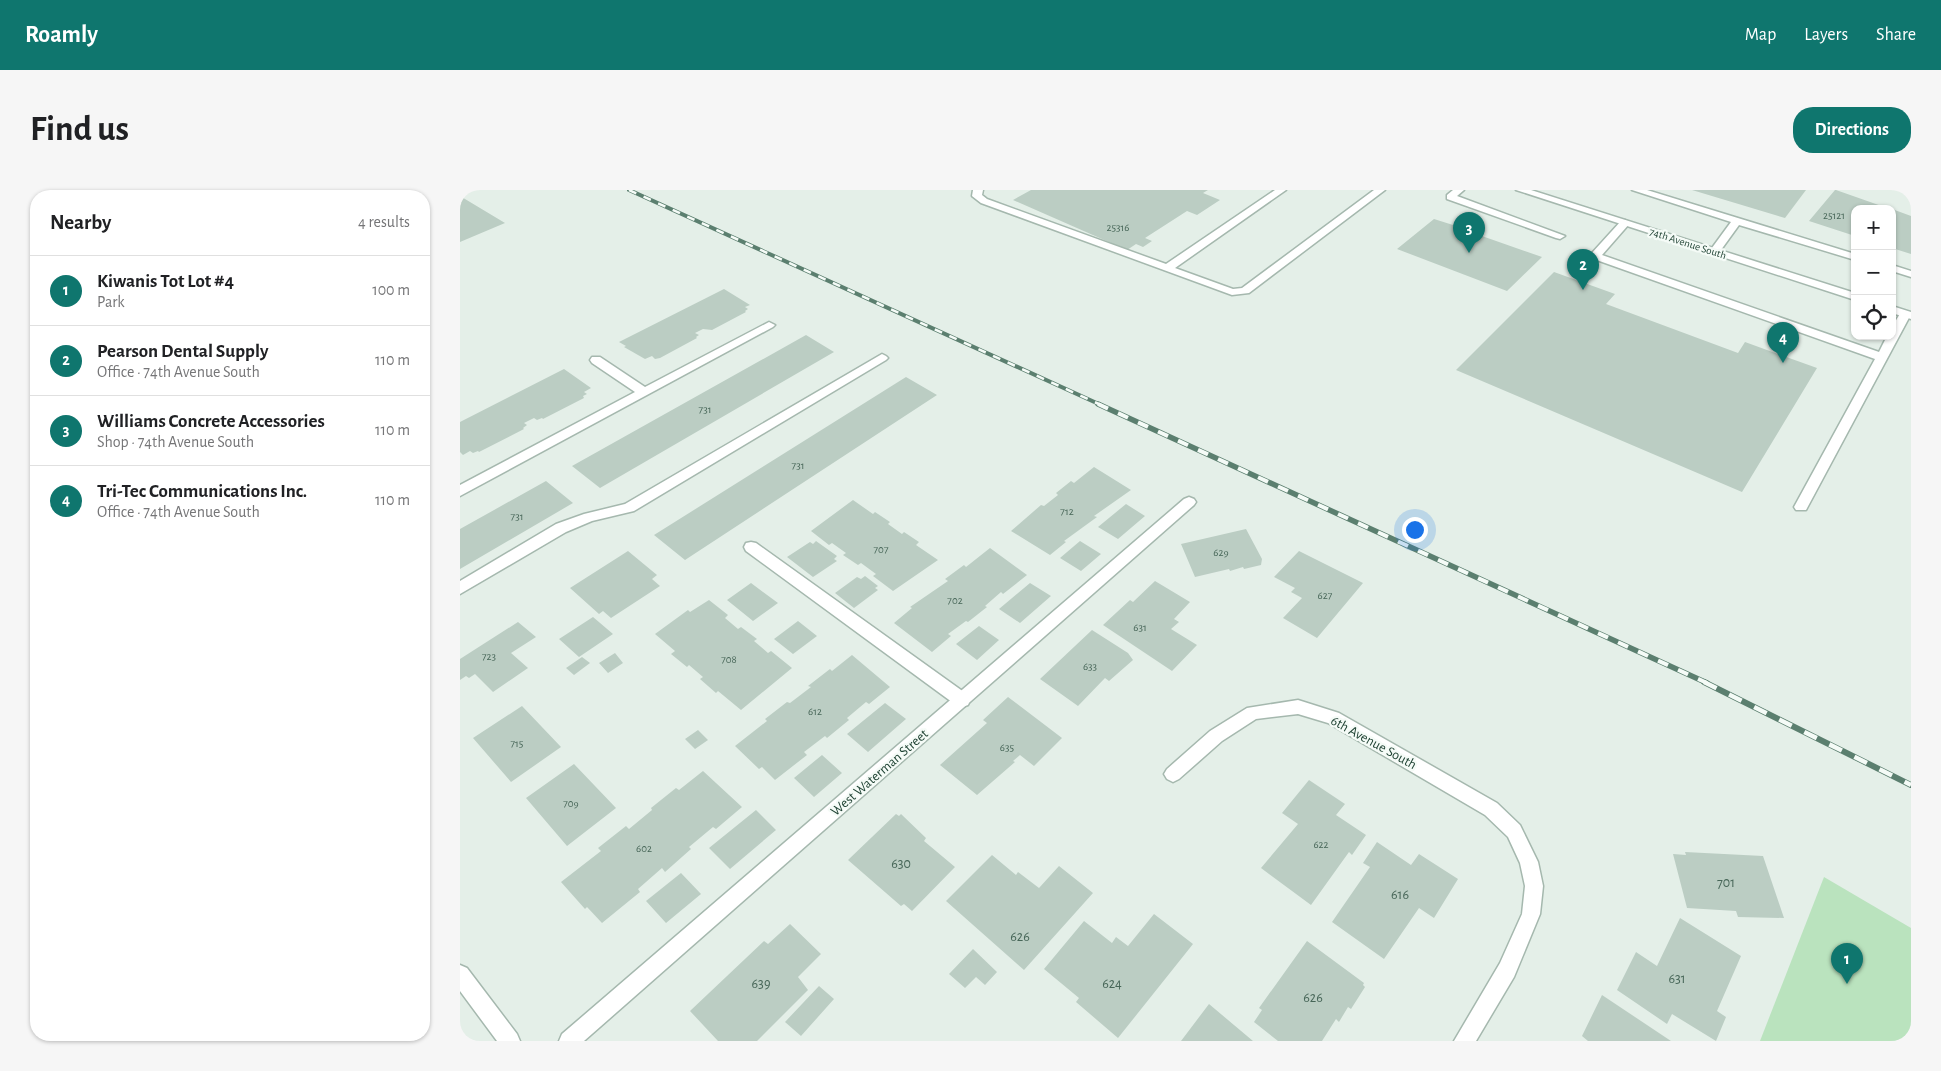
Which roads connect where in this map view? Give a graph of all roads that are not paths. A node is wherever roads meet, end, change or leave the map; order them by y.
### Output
1 (978, 190) edge
2 (1281, 190) edge
3 (1380, 190) edge
4 (1459, 190) edge
5 (1521, 190) edge
6 (1637, 190) edge
7 (1737, 221) junction
8 (1625, 223) junction
9 (1560, 236) dead end
10 (1714, 252) junction
11 (1851, 256) edge
12 (1168, 268) junction
13 (1896, 269) edge
14 (1911, 274) edge
15 (1851, 296) edge
16 (1903, 313) edge
17 (769, 325) dead end
18 (1881, 357) junction
19 (882, 358) dead end
20 (596, 360) dead end
21 (644, 392) junction
22 (460, 491) edge
23 (1189, 502) dead end
24 (1801, 507) dead end
25 (751, 547) dead end
26 (460, 588) edge
27 (962, 700) junction
28 (1173, 774) dead end
29 (460, 975) edge
30 (510, 1041) edge
31 (569, 1041) edge
32 (1464, 1041) edge

1 - 12 street
2 - 12 street
3 - 12 street
4 - 9 street
5 - 8 street, 74th Avenue South
6 - 7 street
7 - 10 street
7 - 11 street
8 - 10 street, 74th Avenue South
8 - 18 street
10 - 15 street, 74th Avenue South
13 - 14 street
16 - 18 street
17 - 21 street
18 - 24 street
19 - 26 street
20 - 21 street
21 - 22 street
23 - 27 street, West Waterman Street
25 - 27 street
27 - 31 street, West Waterman Street
28 - 32 street, 6th Avenue South
29 - 30 street

